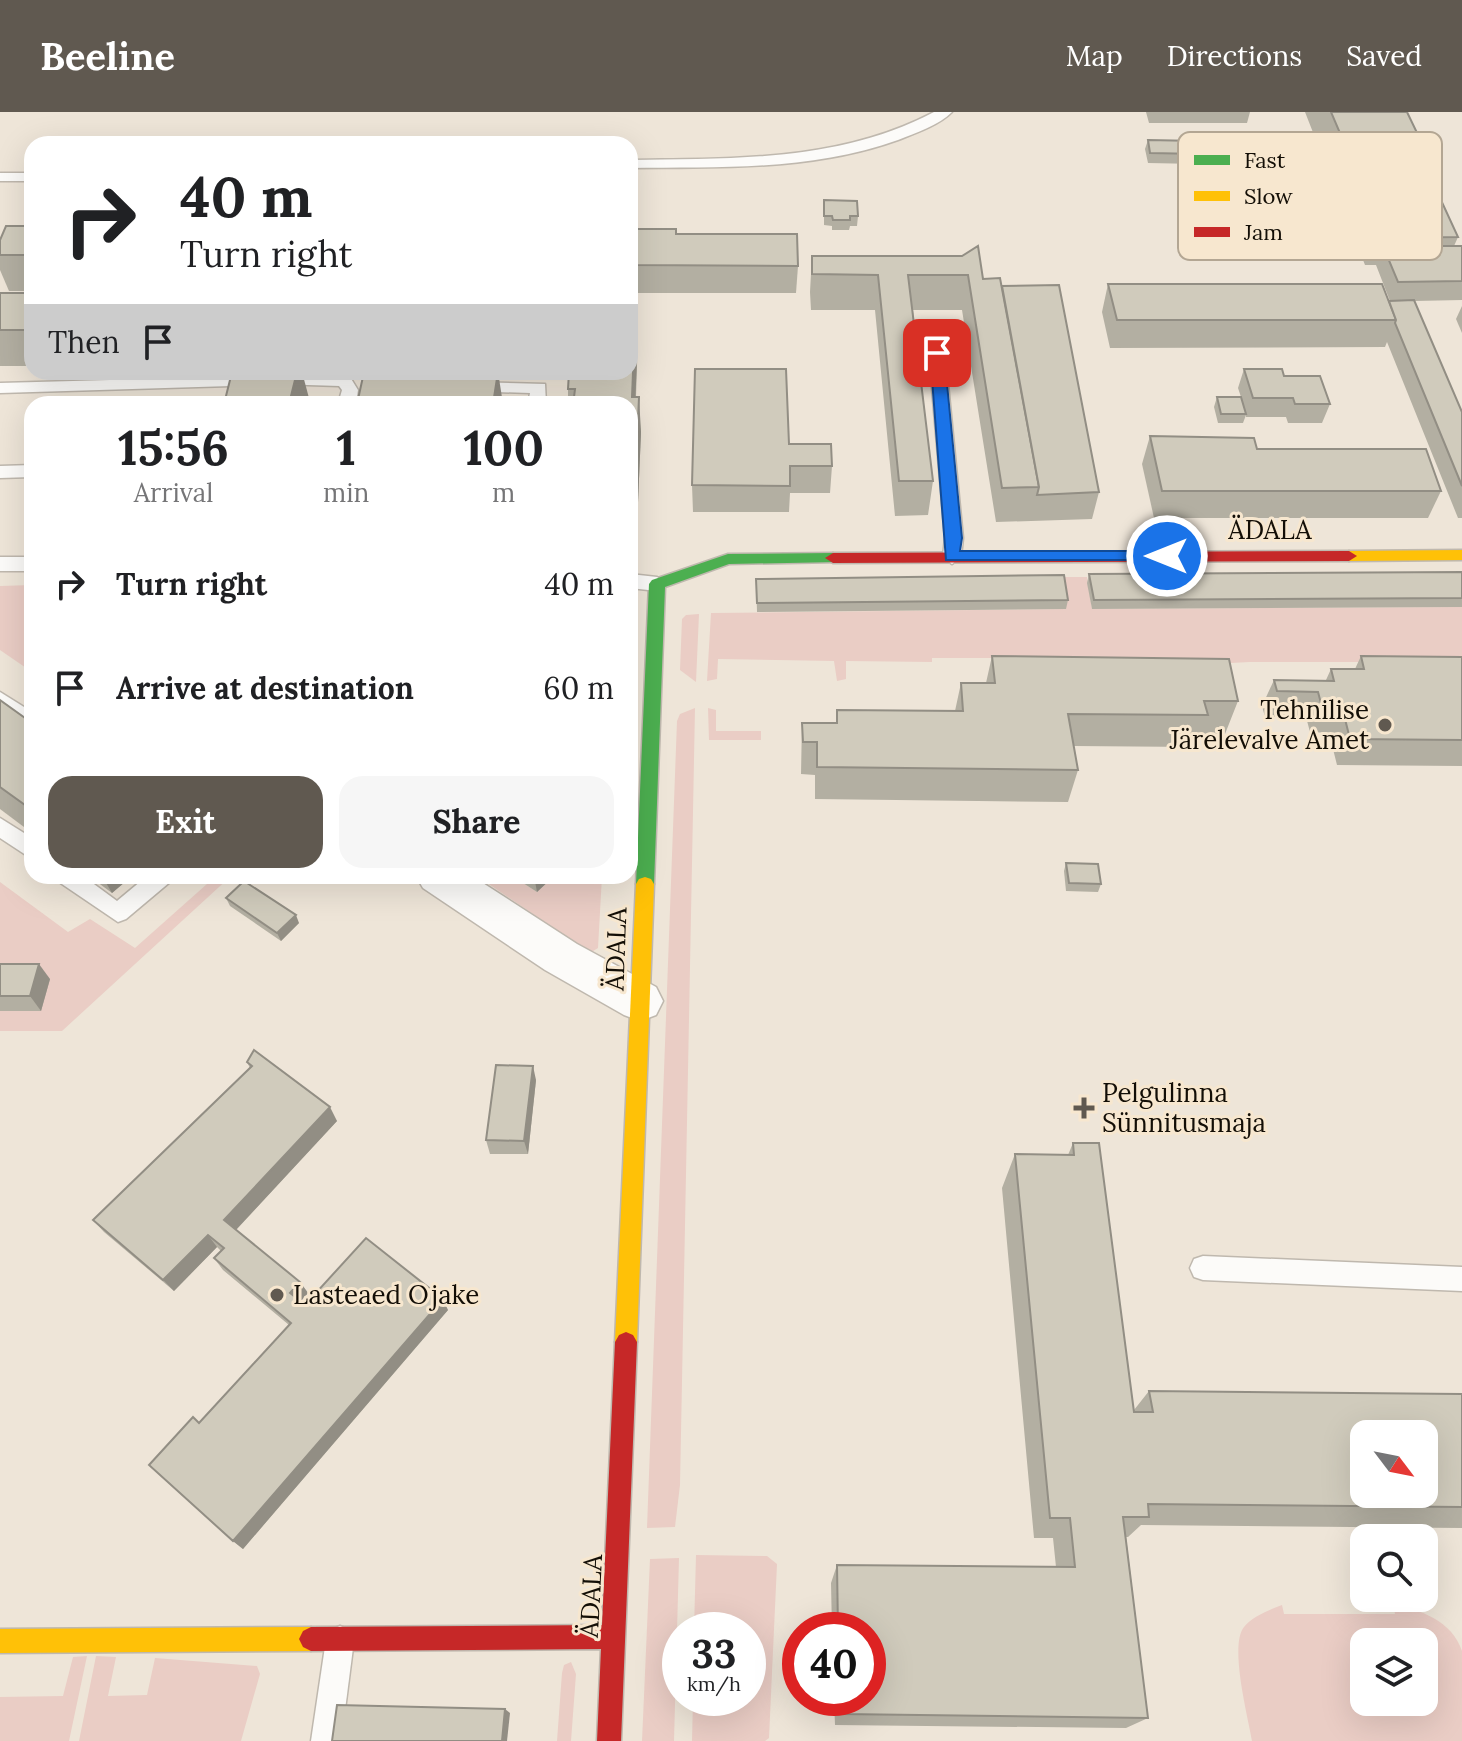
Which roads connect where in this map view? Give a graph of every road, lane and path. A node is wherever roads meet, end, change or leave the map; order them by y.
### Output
1 (945, 112) edge
2 (638, 164) edge
3 (0, 177) edge
4 (24, 177) edge
5 (937, 353) dead end
6 (449, 387) edge
7 (0, 388) edge
8 (540, 388) edge
9 (349, 396) edge
10 (24, 471) edge
11 (0, 472) edge
12 (1462, 555) edge
13 (1198, 556) junction
14 (952, 557) junction
15 (0, 564) edge
16 (24, 564) edge
17 (638, 582) edge
18 (1202, 582) edge
19 (657, 584) junction
20 (0, 700) edge
21 (24, 717) edge
22 (0, 826) edge
23 (24, 844) edge
24 (78, 884) edge
25 (152, 884) edge
26 (450, 884) edge
27 (640, 1001) junction
28 (1203, 1268) dead end
29 (1462, 1279) edge
30 (615, 1637) junction
31 (340, 1639) junction
32 (0, 1641) edge
33 (326, 1741) edge
34 (609, 1741) edge

1 - 2 lane
3 - 4 lane
5 - 14 lane
6 - 8 lane
7 - 9 lane
10 - 11 lane
12 - 13 street, ÄDALA
13 - 14 street, ÄDALA
13 - 18 lane
14 - 19 street, ÄDALA
15 - 16 lane
17 - 19 lane
19 - 27 street, ÄDALA
20 - 21 lane
22 - 23 lane
24 - 25 lane
26 - 27 street
27 - 30 street, ÄDALA
28 - 29 lane
30 - 31 street
30 - 34 street, ÄDALA
31 - 32 street
31 - 33 lane

